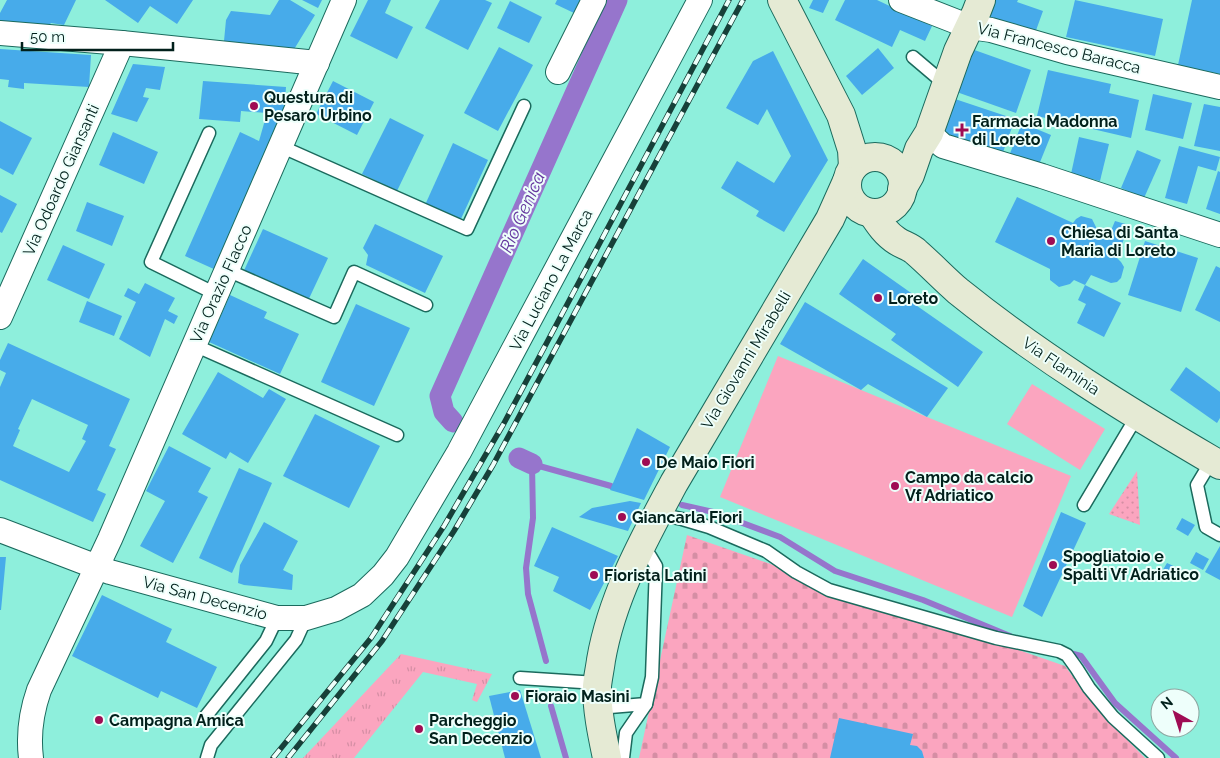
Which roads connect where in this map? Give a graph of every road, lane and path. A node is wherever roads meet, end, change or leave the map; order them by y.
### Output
1 (344, 0) edge
2 (594, 0) edge
3 (700, 0) edge
4 (782, 0) edge
5 (903, 0) edge
6 (981, 0) edge
7 (970, 26) junction
8 (0, 33) edge
9 (122, 43) junction
10 (913, 57) dead end
11 (317, 63) junction
12 (558, 72) dead end
13 (946, 85) junction
14 (1220, 87) edge
15 (524, 106) dead end
16 (209, 133) dead end
17 (929, 133) junction
18 (280, 146) junction
19 (850, 174) junction
20 (901, 194) junction
21 (870, 212) junction
22 (830, 219) junction
23 (1220, 235) edge
24 (914, 250) junction
25 (227, 270) junction
26 (216, 294) junction
27 (426, 305) dead end
28 (0, 317) edge
29 (194, 345) junction
30 (1137, 416) junction
31 (397, 435) dead end
32 (1216, 462) edge
33 (1084, 505) dead end
34 (657, 514) junction
35 (0, 530) edge
36 (1220, 535) edge
37 (640, 548) junction
38 (397, 557) joint
39 (97, 567) junction
40 (277, 618) junction
41 (306, 618) junction
42 (520, 678) dead end
43 (598, 696) junction
44 (646, 704) junction
45 (206, 716) dead end
46 (31, 758) edge
47 (208, 758) edge
48 (607, 758) edge
49 (623, 758) edge
50 (1158, 758) edge

1 - 11 street, Via Orazio Flacco
2 - 12 street
3 - 38 street, Via Luciano La Marca
4 - 19 street
5 - 7 street, Via Francesco Baracca
6 - 7 street
7 - 13 street
7 - 14 street, Via Francesco Baracca
8 - 9 street
9 - 11 street
9 - 28 street, Via Odoardo Giansanti
10 - 13 lane
11 - 18 street, Via Orazio Flacco
13 - 17 street
15 - 18 lane
16 - 26 lane
17 - 20 street
17 - 23 street
18 - 25 street, Via Orazio Flacco
19 - 20 street
19 - 21 street
19 - 22 street, Via Giovanni Mirabelli
20 - 21 street
20 - 24 street
21 - 22 street
21 - 24 street, Via Flaminia
22 - 34 street, Via Giovanni Mirabelli
24 - 30 street, Via Flaminia
25 - 26 street, Via Orazio Flacco
25 - 27 lane
26 - 29 street, Via Orazio Flacco
29 - 31 lane
29 - 39 street, Via Orazio Flacco
30 - 32 street, Via Flaminia
30 - 33 lane
32 - 36 lane
34 - 37 street, Via Giovanni Mirabelli
34 - 50 lane
35 - 39 street, Via San Decenzio
37 - 43 street, Via Giovanni Mirabelli
37 - 44 lane
38 - 41 street, Via San Decenzio
39 - 40 street, Via San Decenzio
39 - 46 street, Via Orazio Flacco
40 - 41 street, Via San Decenzio
40 - 45 lane
41 - 47 lane
42 - 43 lane
43 - 44 lane
43 - 48 street, Via Giovanni Mirabelli
44 - 49 lane

